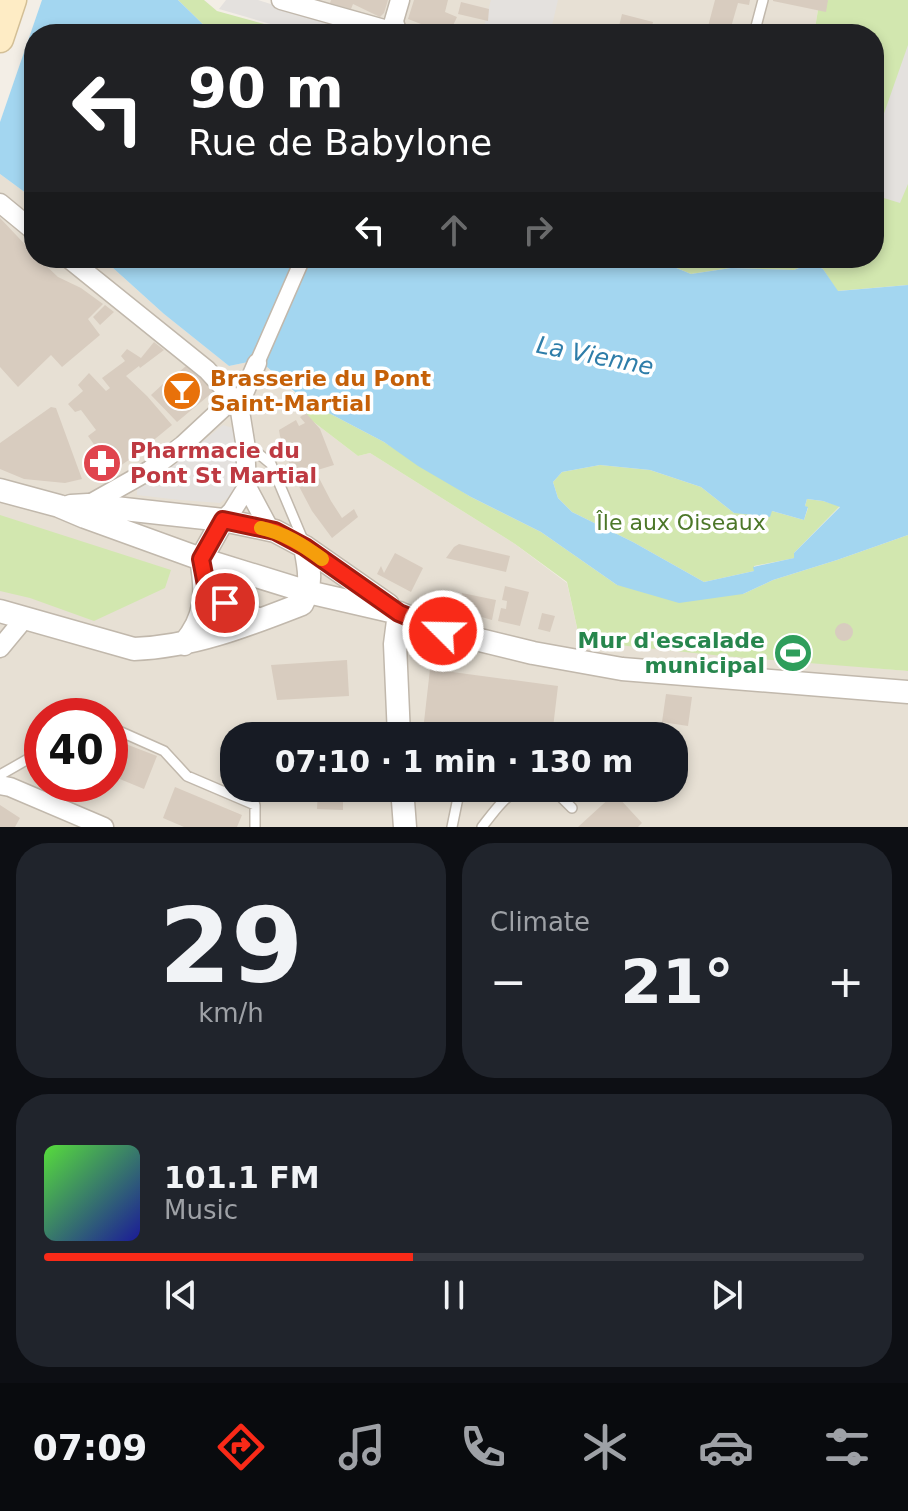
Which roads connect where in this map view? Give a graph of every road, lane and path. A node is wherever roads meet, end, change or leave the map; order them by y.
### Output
1 (13, 0) edge
2 (281, 0) edge
3 (763, 0) edge
4 (396, 22) edge
5 (757, 24) edge
6 (0, 39) edge
7 (0, 203) edge
8 (24, 223) edge
9 (80, 268) edge
10 (299, 268) edge
11 (257, 363) joint
12 (239, 405) junction
13 (245, 442) junction
14 (247, 487) junction
15 (0, 490) edge
16 (88, 505) junction
17 (59, 506) junction
18 (223, 520) junction
19 (270, 530) junction
20 (305, 547) junction
21 (201, 559) junction
22 (206, 585) junction
23 (308, 592) junction
24 (0, 611) edge
25 (399, 613) junction
26 (24, 619) junction
27 (259, 620) junction
28 (184, 644) junction
29 (0, 648) edge
30 (908, 692) edge
31 (398, 722) edge
32 (128, 735) edge
33 (24, 761) edge
34 (0, 775) edge
35 (0, 785) edge
36 (403, 802) edge
37 (457, 802) edge
38 (503, 802) edge
39 (566, 802) edge
40 (572, 808) dead end
41 (104, 827) edge
42 (255, 827) edge
43 (405, 827) edge
44 (453, 827) edge
45 (482, 827) edge

1 - 6 main road
2 - 4 street
3 - 5 lane
7 - 8 street
9 - 12 street
10 - 11 street
11 - 12 street
12 - 13 street
12 - 16 street
13 - 14 street
13 - 20 lane
14 - 18 street
14 - 19 street
15 - 17 street
16 - 17 street
16 - 18 street
17 - 21 street
18 - 19 street
18 - 21 street
19 - 20 street
20 - 23 street
20 - 25 street
21 - 22 street
21 - 23 street
22 - 27 street
22 - 28 street
23 - 25 street
23 - 27 street
24 - 26 street
25 - 30 street
25 - 31 street
26 - 28 street
26 - 29 street
27 - 28 street
32 - 42 lane
33 - 34 lane
35 - 41 street
36 - 43 street
37 - 44 lane
38 - 45 lane
39 - 40 lane

